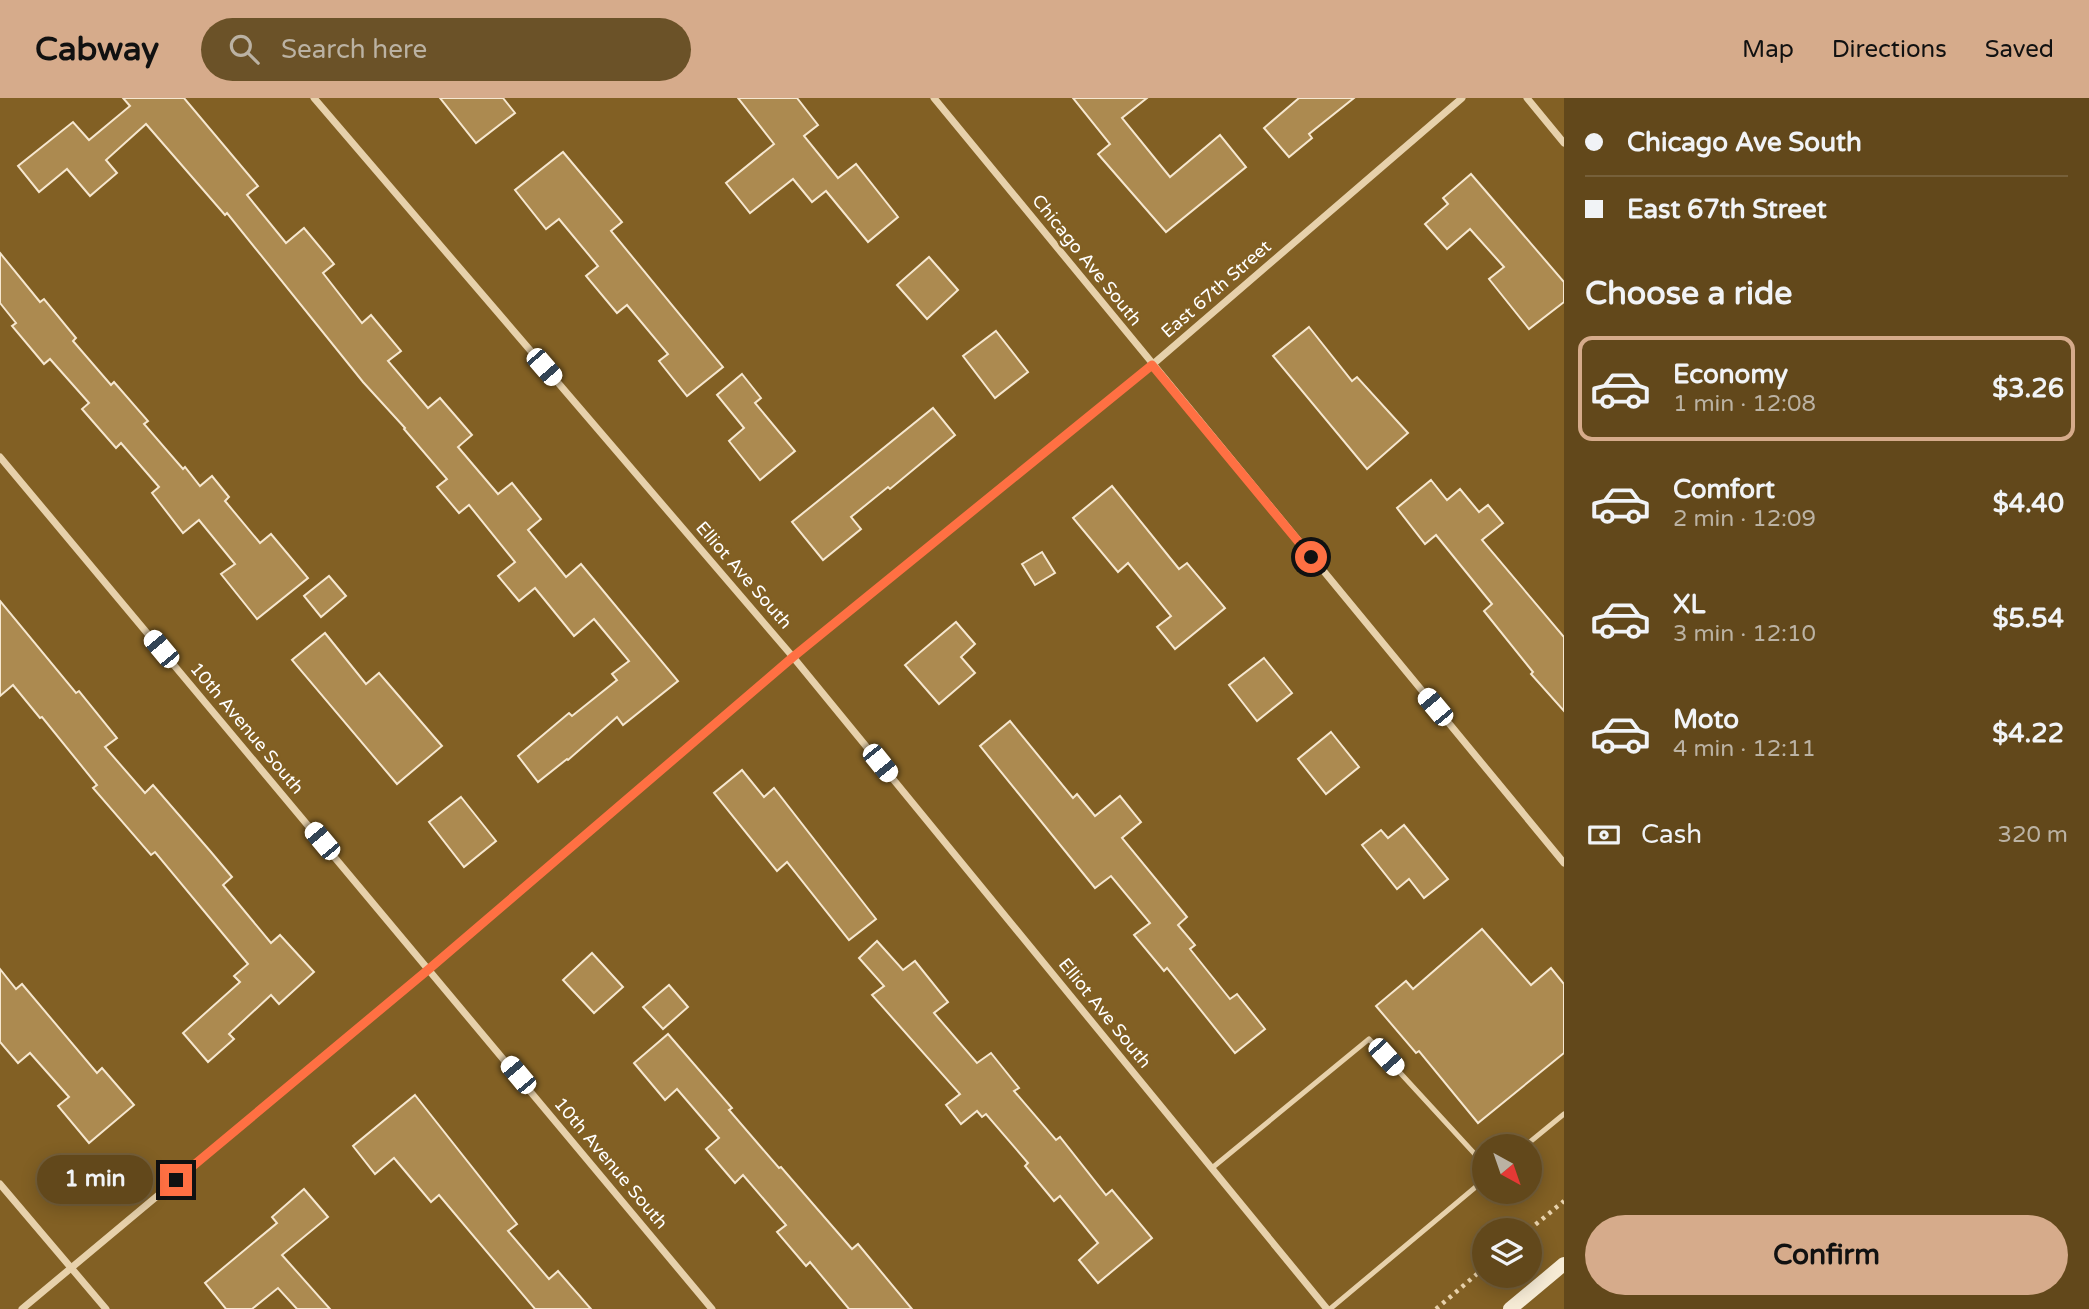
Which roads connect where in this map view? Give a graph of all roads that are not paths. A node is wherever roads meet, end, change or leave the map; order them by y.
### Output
1 (314, 98) edge
2 (934, 98) edge
3 (1462, 98) edge
4 (1527, 98) edge
5 (1564, 143) edge
6 (1152, 365) junction
7 (0, 457) edge
8 (793, 657) junction
9 (1562, 857) edge
10 (429, 969) junction
11 (1564, 1114) edge
12 (1540, 1134) edge
13 (1472, 1151) edge
14 (1212, 1168) junction
15 (0, 1184) edge
16 (1472, 1190) edge
17 (1564, 1264) edge
18 (71, 1268) junction
19 (22, 1309) edge
20 (106, 1309) edge
21 (712, 1309) edge
22 (1329, 1309) edge
23 (1510, 1309) edge

1 - 8 street, Elliot Ave South
2 - 6 street, Chicago Ave South
3 - 6 street, East 67th Street
4 - 5 street
6 - 8 street, East 67th Street
6 - 9 street, Chicago Ave South
7 - 10 street, 10th Avenue South
8 - 10 street, East 67th Street
8 - 14 street, Elliot Ave South
10 - 18 street, East 67th Street
10 - 21 street, 10th Avenue South
11 - 12 lane
13 - 14 lane
14 - 22 street, Elliot Ave South
15 - 18 street
16 - 22 lane
17 - 23 main road
18 - 19 street, East 67th Street
18 - 20 street

